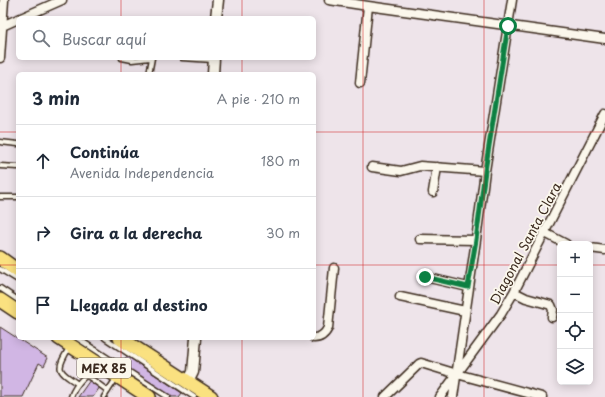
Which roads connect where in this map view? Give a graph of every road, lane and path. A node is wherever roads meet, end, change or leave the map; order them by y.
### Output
1 (4, 0) edge
2 (62, 0) edge
3 (218, 0) edge
4 (333, 0) edge
5 (512, 0) edge
6 (368, 6) junction
7 (26, 16) edge
8 (216, 16) edge
9 (16, 20) edge
10 (508, 26) junction
11 (1, 27) edge
12 (605, 39) edge
13 (0, 58) edge
14 (151, 60) edge
15 (214, 60) edge
16 (149, 72) edge
17 (213, 72) edge
18 (360, 83) dead end
19 (605, 114) edge
20 (0, 142) edge
21 (16, 144) edge
22 (0, 166) edge
23 (16, 167) edge
24 (372, 167) dead end
25 (437, 167) junction
26 (485, 171) junction
27 (432, 192) dead end
28 (0, 197) edge
29 (16, 197) edge
30 (545, 233) junction
31 (420, 239) dead end
32 (476, 240) junction
33 (560, 241) edge
34 (593, 248) edge
35 (605, 250) edge
36 (0, 258) edge
37 (334, 268) dead end
38 (0, 269) edge
39 (16, 270) edge
40 (16, 271) edge
41 (425, 277) dead end
42 (468, 287) junction
43 (0, 288) edge
44 (514, 292) junction
45 (400, 297) dead end
46 (16, 299) edge
47 (0, 300) edge
48 (16, 311) edge
49 (465, 311) junction
50 (552, 317) dead end
51 (316, 338) edge
52 (108, 340) edge
53 (123, 340) edge
54 (196, 340) edge
55 (74, 342) edge
56 (457, 374) junction
57 (117, 377) junction
58 (188, 382) junction
59 (78, 384) junction
60 (108, 391) junction
61 (71, 397) edge
62 (104, 397) edge
63 (149, 397) edge
64 (168, 397) edge
65 (194, 397) edge
66 (210, 397) edge
67 (385, 397) edge
68 (440, 397) edge
69 (453, 397) edge
70 (542, 397) edge

1 - 11 street
2 - 7 street
3 - 8 street
4 - 6 street
5 - 10 street
6 - 10 street
6 - 18 street
9 - 11 street
10 - 12 street
10 - 26 street
11 - 13 street
14 - 16 lane
15 - 17 street
19 - 30 street, Diagonal Santa Clara
20 - 21 lane
22 - 23 lane
24 - 25 street
25 - 26 street
25 - 27 street
26 - 32 street
28 - 29 lane
30 - 33 street
30 - 44 street, Diagonal Santa Clara
31 - 32 street
32 - 42 street
34 - 35 street
36 - 39 main road
37 - 51 street
38 - 40 lane
41 - 42 street
42 - 49 street
43 - 46 lane
44 - 50 street
44 - 56 street, Diagonal Santa Clara
45 - 49 street
47 - 48 main road
49 - 56 street
52 - 65 lane
53 - 58 main road, MEX 85
54 - 58 street
55 - 57 main road, MEX 85
55 - 59 lane
55 - 64 lane
56 - 67 street
56 - 68 street, Diagonal Santa Clara
56 - 69 street
56 - 70 street
57 - 60 lane
57 - 63 main road, MEX 85
58 - 66 main road, MEX 85
59 - 60 lane
59 - 61 lane
60 - 62 lane

